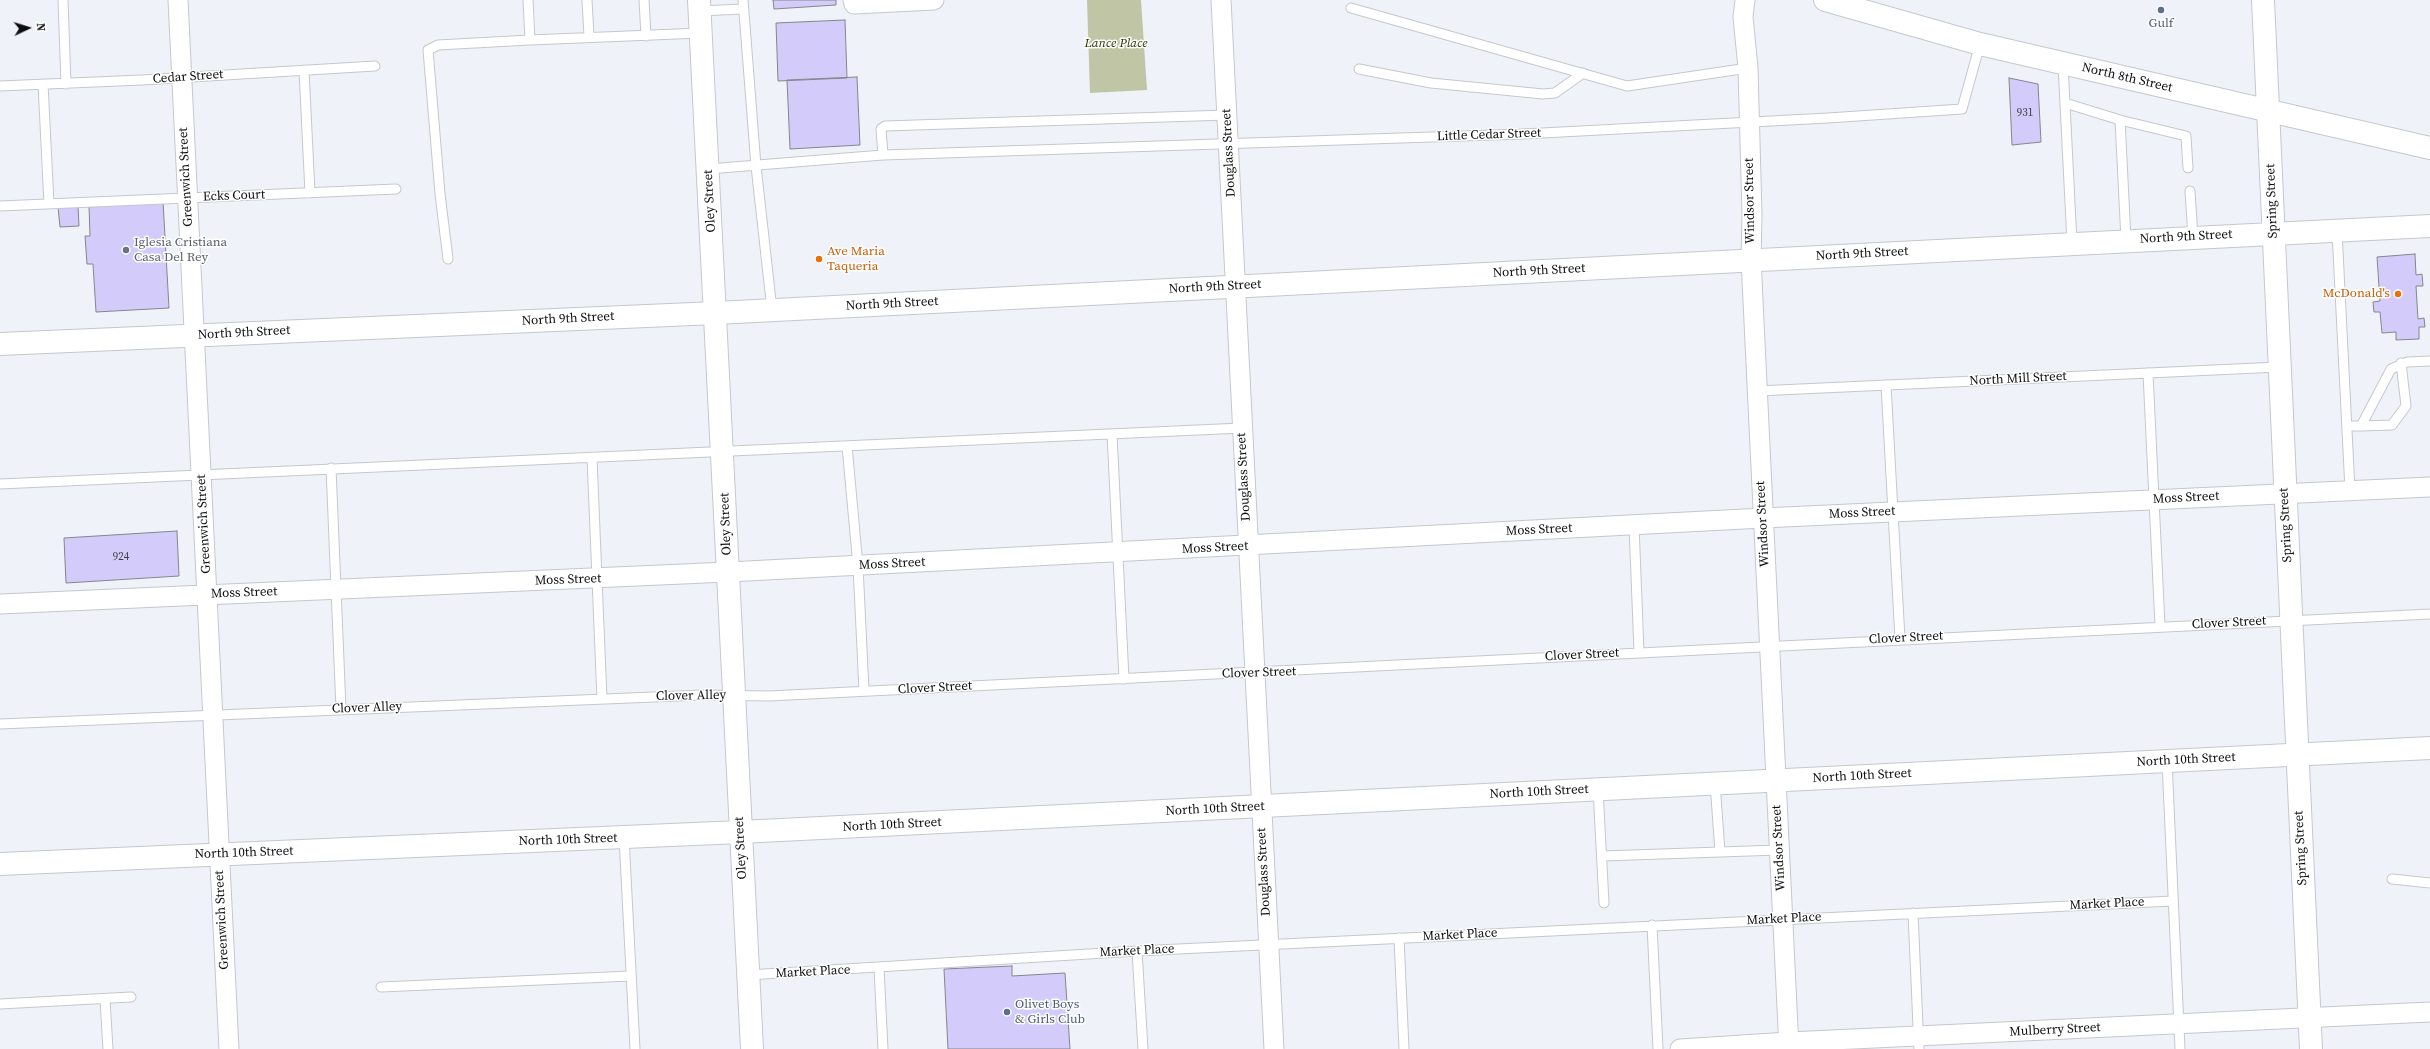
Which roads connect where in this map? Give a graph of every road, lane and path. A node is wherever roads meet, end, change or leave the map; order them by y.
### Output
1 (63, 0) edge
2 (178, 0) edge
3 (528, 0) edge
4 (587, 0) edge
5 (644, 0) edge
6 (934, 0) edge
7 (1221, 0) edge
8 (1745, 0) edge
9 (1825, 0) edge
10 (2263, 0) edge
11 (854, 2) edge
12 (743, 4) edge
13 (699, 6) edge
14 (1351, 8) dead end
15 (701, 33) junction
16 (589, 36) junction
17 (646, 36) junction
18 (530, 40) junction
19 (1980, 44) junction
20 (2063, 64) junction
21 (375, 66) dead end
22 (1748, 68) junction
23 (1359, 69) dead end
24 (304, 70) junction
25 (1583, 73) junction
26 (181, 77) junction
27 (42, 84) junction
28 (66, 84) junction
29 (0, 86) edge
30 (2065, 103) junction
31 (2269, 110) junction
32 (1226, 115) junction
33 (2120, 120) junction
34 (1748, 123) junction
35 (1228, 144) junction
36 (2430, 148) edge
37 (882, 155) junction
38 (756, 166) junction
39 (2188, 168) dead end
40 (708, 169) junction
41 (396, 189) dead end
42 (2190, 191) dead end
43 (310, 192) junction
44 (187, 198) junction
45 (49, 204) junction
46 (0, 206) edge
47 (2430, 227) edge
48 (2336, 231) junction
49 (2273, 233) junction
50 (2193, 237) junction
51 (2126, 240) junction
52 (2072, 243) junction
53 (448, 259) dead end
54 (1751, 259) junction
55 (1235, 286) junction
56 (772, 310) junction
57 (716, 313) junction
58 (194, 336) junction
59 (0, 344) edge
60 (2430, 361) edge
61 (2401, 363) junction
62 (2279, 367) junction
63 (2148, 373) junction
64 (1886, 385) junction
65 (1757, 391) junction
66 (2347, 426) junction
67 (2361, 426) junction
68 (1242, 428) junction
69 (1112, 434) junction
70 (847, 446) junction
71 (722, 453) junction
72 (592, 458) junction
73 (331, 468) junction
74 (201, 474) junction
75 (0, 484) edge
76 (2430, 487) edge
77 (2350, 490) junction
78 (2285, 494) junction
79 (2154, 500) junction
80 (1893, 512) junction
81 (1763, 518) junction
82 (1634, 525) junction
83 (1248, 546) junction
84 (1117, 553) junction
85 (858, 566) junction
86 (728, 572) junction
87 (597, 579) junction
88 (336, 589) junction
89 (207, 595) junction
90 (0, 604) edge
91 (2430, 614) edge
92 (2290, 620) junction
93 (2160, 626) junction
94 (1900, 639) junction
95 (1769, 645) junction
96 (1639, 652) junction
97 (1254, 673) junction
98 (1124, 679) junction
99 (864, 691) junction
100 (734, 695) junction
101 (602, 699) junction
102 (342, 709) junction
103 (212, 714) junction
104 (0, 724) edge
105 (2430, 748) edge
106 (2297, 754) junction
107 (2167, 761) junction
108 (1776, 780) junction
109 (1715, 783) junction
110 (1598, 789) junction
111 (1261, 807) junction
112 (740, 832) junction
113 (624, 838) junction
114 (1779, 850) junction
115 (1720, 852) junction
116 (219, 854) junction
117 (1602, 856) junction
118 (0, 864) edge
119 (2392, 879) dead end
120 (2430, 883) edge
121 (2173, 901) junction
122 (1604, 903) dead end
123 (1913, 913) junction
124 (1783, 919) junction
125 (1652, 925) junction
126 (1399, 938) junction
127 (1268, 945) junction
128 (1137, 951) junction
129 (878, 968) junction
130 (748, 975) junction
131 (631, 976) junction
132 (381, 987) dead end
133 (131, 997) dead end
134 (105, 999) junction
135 (0, 1004) edge
136 (2430, 1012) edge
137 (2310, 1018) junction
138 (2179, 1025) junction
139 (1919, 1042) edge
140 (1789, 1045) edge
141 (108, 1049) edge
142 (229, 1049) edge
143 (635, 1049) edge
144 (752, 1049) edge
145 (883, 1049) edge
146 (1143, 1049) edge
147 (1274, 1049) edge
148 (1404, 1049) edge
149 (1658, 1049) edge
150 (1680, 1049) edge
151 (2180, 1049) edge
152 (2311, 1049) edge

1 - 28 lane
2 - 26 street, Greenwich Street
3 - 18 lane
4 - 16 lane
5 - 17 lane
6 - 11 street
7 - 32 street, Douglass Street
8 - 22 street, Windsor Street
9 - 19 main road, North 8th Street
10 - 31 main road, Spring Street
12 - 13 lane
12 - 38 lane
13 - 15 main road, Oley Street
14 - 25 lane
15 - 17 lane
15 - 40 main road, Oley Street
16 - 17 lane
16 - 18 lane
18 - 53 lane
19 - 20 main road, North 8th Street
19 - 34 lane, Little Cedar Street
20 - 30 lane
20 - 31 main road, North 8th Street
21 - 24 lane, Cedar Street
22 - 25 lane
22 - 34 street, Windsor Street
23 - 25 lane
24 - 26 lane, Cedar Street
24 - 43 lane
26 - 28 lane, Cedar Street
26 - 44 street, Greenwich Street
27 - 28 lane, Cedar Street
27 - 29 lane, Cedar Street
27 - 45 lane
30 - 33 lane
30 - 52 lane
31 - 36 main road, North 8th Street
31 - 49 main road, Spring Street
32 - 35 street, Douglass Street
32 - 37 lane
33 - 39 lane
33 - 51 lane
34 - 35 lane, Little Cedar Street
34 - 54 street, Windsor Street
35 - 37 lane, Little Cedar Street
35 - 55 street, Douglass Street
37 - 38 lane, Little Cedar Street
38 - 40 lane, Little Cedar Street
38 - 56 lane
40 - 57 main road, Oley Street
41 - 43 lane, Ecks Court
42 - 50 lane
43 - 44 lane, Ecks Court
44 - 45 lane, Ecks Court
44 - 58 street, Greenwich Street
45 - 46 lane, Ecks Court
47 - 48 main road, North 9th Street
48 - 49 main road, North 9th Street
48 - 66 lane
49 - 50 main road, North 9th Street
49 - 62 main road, Spring Street
50 - 51 main road, North 9th Street
51 - 52 main road, North 9th Street
52 - 54 main road, North 9th Street
54 - 55 main road, North 9th Street
54 - 65 street, Windsor Street
55 - 56 main road, North 9th Street
55 - 68 street, Douglass Street
56 - 57 main road, North 9th Street
57 - 58 main road, North 9th Street
57 - 71 main road, Oley Street
58 - 59 main road, North 9th Street
58 - 74 street, Greenwich Street
60 - 61 lane
61 - 67 lane
61 - 67 lane
62 - 63 lane, North Mill Street
62 - 78 main road, Spring Street
63 - 64 lane, North Mill Street
63 - 79 lane
64 - 65 lane, North Mill Street
64 - 80 lane
65 - 81 street, Windsor Street
66 - 67 lane
66 - 77 lane
68 - 69 lane
68 - 83 street, Douglass Street
69 - 70 lane
69 - 84 lane
70 - 71 lane
70 - 85 lane
71 - 72 lane
71 - 86 main road, Oley Street
72 - 73 lane
72 - 87 lane
73 - 74 lane
73 - 88 lane
74 - 75 lane
74 - 89 street, Greenwich Street
76 - 77 street, Moss Street
77 - 78 street, Moss Street
78 - 79 street, Moss Street
78 - 92 main road, Spring Street
79 - 80 street, Moss Street
79 - 93 lane
80 - 81 street, Moss Street
80 - 94 lane
81 - 82 street, Moss Street
81 - 95 street, Windsor Street
82 - 83 street, Moss Street
82 - 96 lane
83 - 84 street, Moss Street
83 - 97 street, Douglass Street
84 - 85 street, Moss Street
84 - 98 lane
85 - 86 street, Moss Street
85 - 99 lane
86 - 87 street, Moss Street
86 - 100 main road, Oley Street
87 - 88 street, Moss Street
87 - 101 lane
88 - 89 street, Moss Street
88 - 102 lane
89 - 90 street, Moss Street
89 - 103 street, Greenwich Street
91 - 92 lane, Clover Street
92 - 93 lane, Clover Street
92 - 106 main road, Spring Street
93 - 94 lane, Clover Street
94 - 95 lane, Clover Street
95 - 96 lane, Clover Street
95 - 108 street, Windsor Street
96 - 97 lane, Clover Street
97 - 98 lane, Clover Street
97 - 111 street, Douglass Street
98 - 99 lane, Clover Street
99 - 100 lane, Clover Street
100 - 101 lane, Clover Alley
100 - 112 main road, Oley Street
101 - 102 lane, Clover Alley
102 - 103 lane, Clover Alley
103 - 104 lane, Clover Alley
103 - 116 street, Greenwich Street
105 - 106 main road, North 10th Street
106 - 107 main road, North 10th Street
106 - 137 main road, Spring Street
107 - 108 main road, North 10th Street
107 - 121 lane
108 - 109 main road, North 10th Street
108 - 114 street, Windsor Street
109 - 110 main road, North 10th Street
109 - 115 lane
110 - 111 main road, North 10th Street
110 - 117 lane
111 - 112 main road, North 10th Street
111 - 127 street, Douglass Street
112 - 113 main road, North 10th Street
112 - 130 main road, Oley Street
113 - 116 main road, North 10th Street
113 - 131 lane
114 - 115 lane
114 - 124 street, Windsor Street
115 - 117 lane
116 - 118 main road, North 10th Street
116 - 142 street, Greenwich Street
117 - 122 lane
119 - 120 lane
121 - 123 lane, Market Place
121 - 138 lane
123 - 124 lane, Market Place
123 - 139 lane
124 - 125 lane, Market Place
124 - 140 street, Windsor Street
125 - 126 lane, Market Place
125 - 149 lane
126 - 127 lane, Market Place
126 - 148 lane
127 - 128 lane, Market Place
127 - 147 street, Douglass Street
128 - 129 lane, Market Place
128 - 146 lane
129 - 130 lane, Market Place
129 - 145 lane
130 - 144 main road, Oley Street
131 - 132 lane
131 - 143 lane
133 - 134 lane
134 - 135 lane
134 - 141 lane
136 - 137 street, Mulberry Street
137 - 138 street, Mulberry Street
137 - 152 main road, Spring Street
138 - 139 street, Mulberry Street
138 - 151 lane
139 - 140 street, Mulberry Street
140 - 150 street, Mulberry Street

